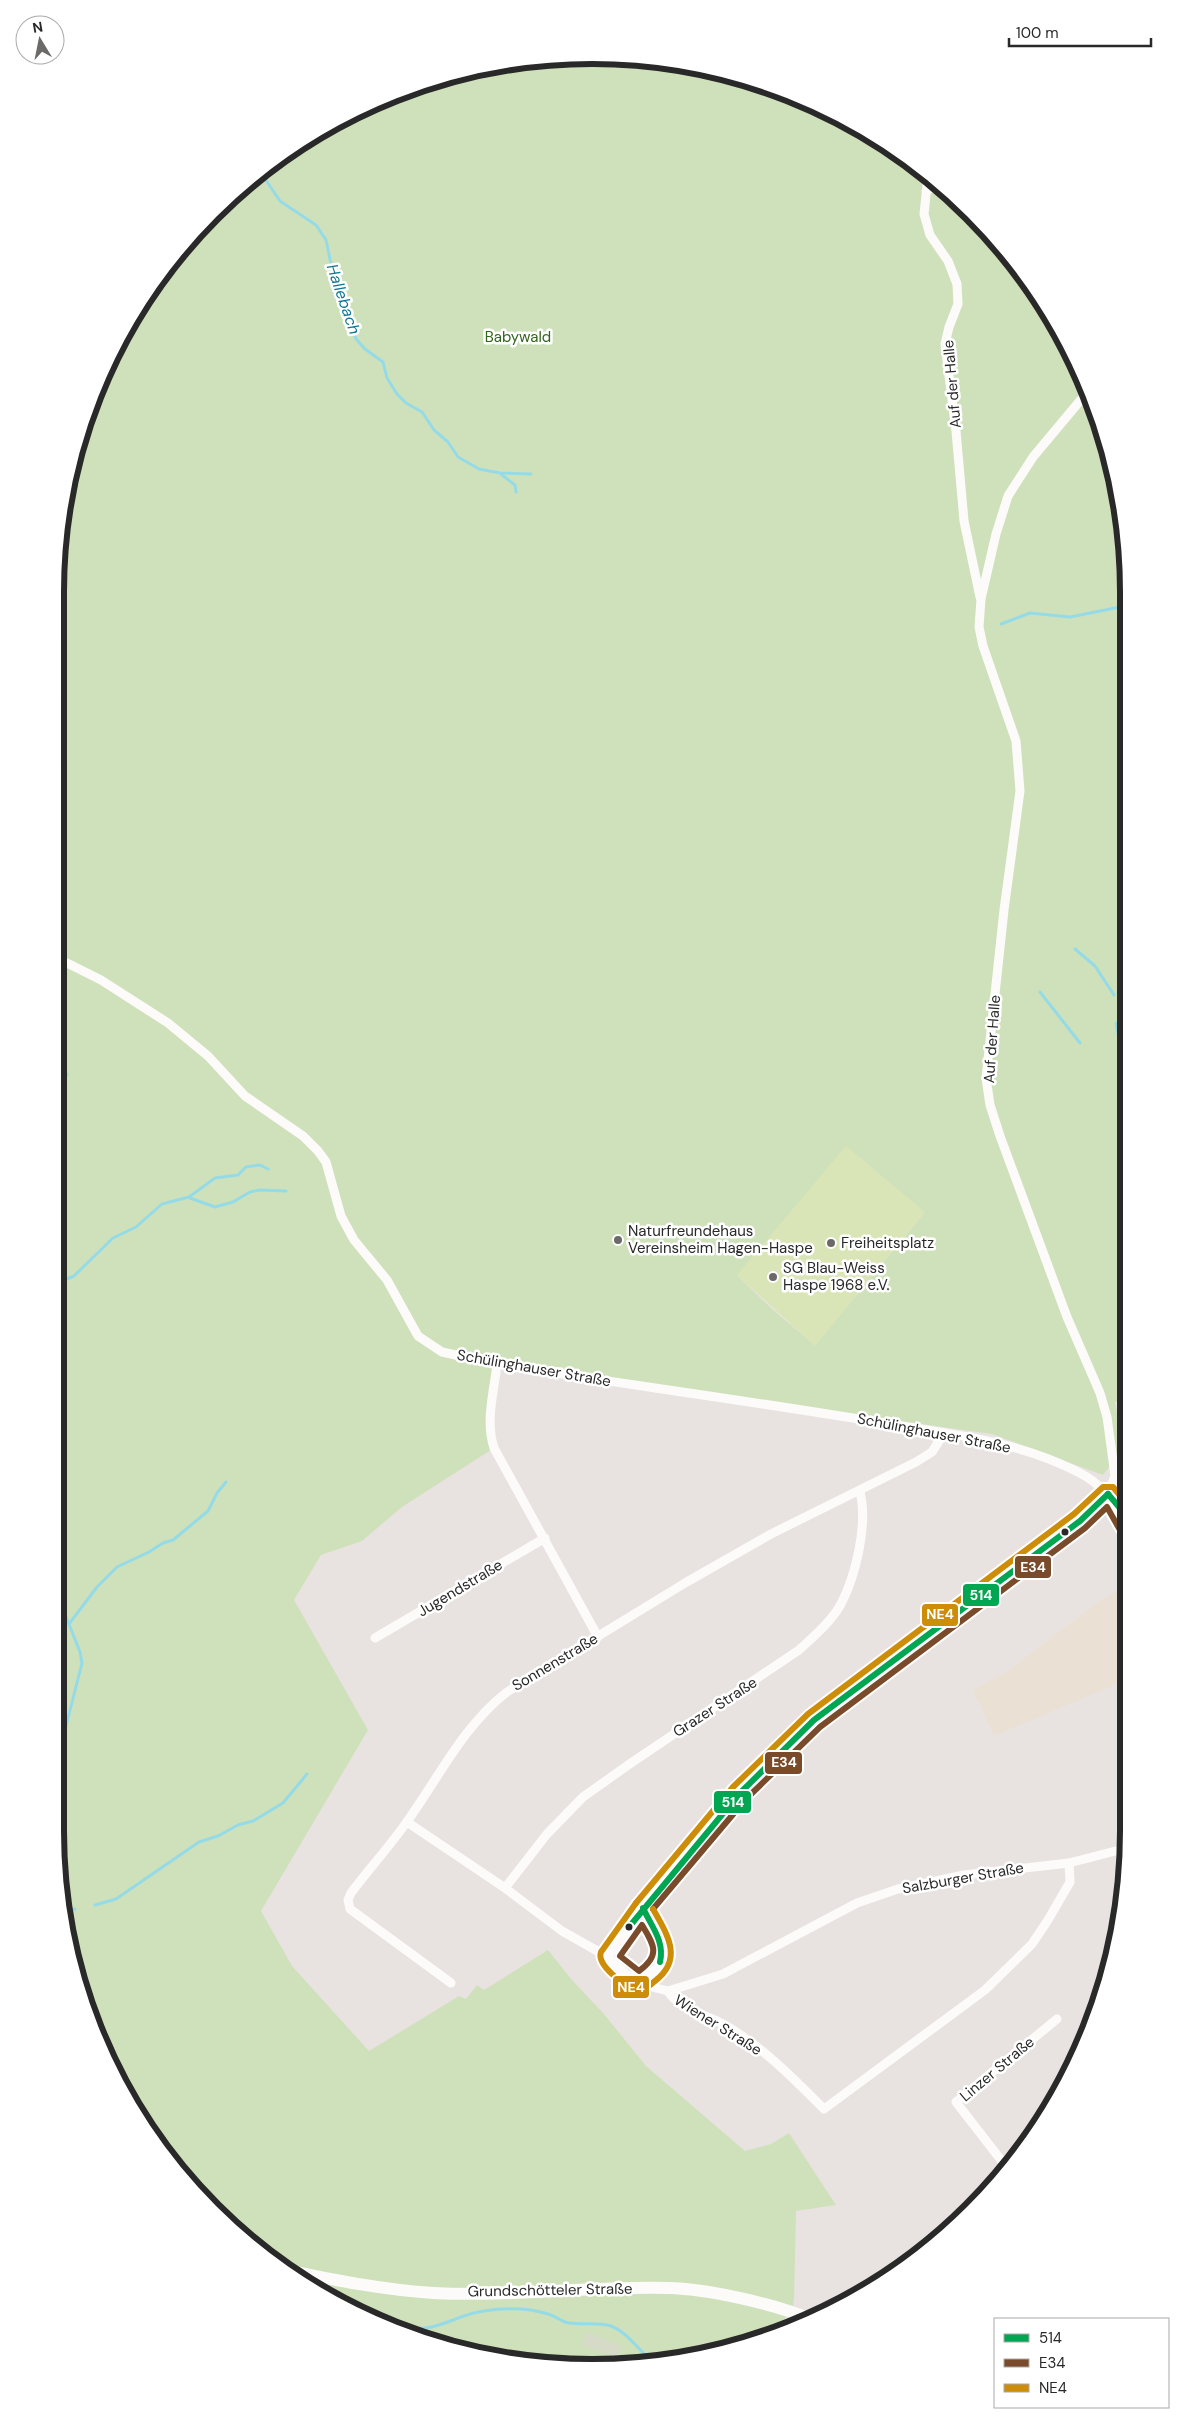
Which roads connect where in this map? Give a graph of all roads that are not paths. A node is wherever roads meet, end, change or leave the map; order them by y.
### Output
1 (927, 184) edge
2 (932, 188) edge
3 (926, 191) junction
4 (1083, 397) edge
5 (981, 599) junction
6 (64, 962) edge
7 (496, 1364) junction
8 (944, 1433) junction
9 (860, 1492) junction
10 (1108, 1494) junction
11 (1119, 1507) edge
12 (544, 1538) junction
13 (598, 1637) junction
14 (375, 1638) dead end
15 (407, 1822) junction
16 (1119, 1850) edge
17 (1069, 1863) junction
18 (505, 1888) junction
19 (643, 1908) junction
20 (608, 1957) junction
21 (640, 1981) junction
22 (451, 1983) dead end
23 (668, 1990) junction
24 (1056, 2019) dead end
25 (1003, 2163) edge
26 (306, 2274) edge
27 (802, 2316) edge

1 - 3 street, Auf der Halle
2 - 3 street
3 - 5 street, Auf der Halle
4 - 5 street, Auf der Halle
5 - 10 street, Auf der Halle
6 - 7 street, Schülinghauser Straße
7 - 8 street, Schülinghauser Straße
7 - 12 street
8 - 9 street, Sonnenstraße
8 - 10 street, Schülinghauser Straße
9 - 13 street, Sonnenstraße
9 - 18 street, Grazer Straße
10 - 11 street, Schülinghauser Straße
10 - 19 street
12 - 13 street
12 - 14 street, Jugendstraße
13 - 15 street, Sonnenstraße
15 - 18 street, Wiener Straße
15 - 22 street, Sonnenstraße
16 - 17 street, Salzburger Straße
17 - 23 street, Salzburger Straße
17 - 23 street, Wiener Straße
18 - 20 street, Wiener Straße
19 - 20 street
19 - 21 street
20 - 21 street, Wiener Straße
21 - 23 street, Wiener Straße
24 - 25 street, Linzer Straße
26 - 27 main road, Grundschötteler Straße

